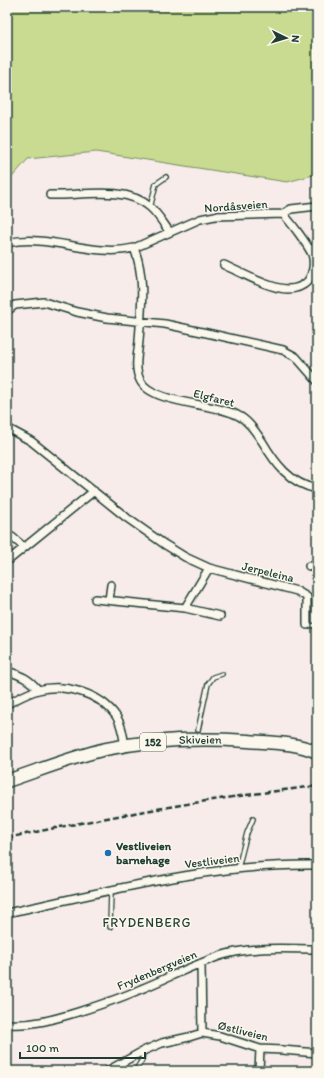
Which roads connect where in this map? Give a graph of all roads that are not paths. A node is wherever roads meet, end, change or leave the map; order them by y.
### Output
1 (166, 177) dead end
2 (50, 195) dead end
3 (317, 206) edge
4 (150, 208) junction
5 (283, 214) junction
6 (169, 231) junction
7 (7, 243) edge
8 (317, 246) edge
9 (134, 248) junction
10 (308, 248) junction
11 (224, 265) dead end
12 (7, 311) edge
13 (140, 321) junction
14 (316, 379) edge
15 (7, 428) edge
16 (317, 489) edge
17 (94, 491) junction
18 (12, 537) dead end
19 (24, 547) junction
20 (10, 559) dead end
21 (209, 568) junction
22 (111, 585) dead end
23 (95, 598) dead end
24 (109, 600) junction
25 (185, 608) junction
26 (220, 616) dead end
27 (307, 625) joint
28 (317, 626) edge
29 (7, 671) edge
30 (222, 674) dead end
31 (38, 690) junction
32 (7, 704) edge
33 (198, 730) dead end
34 (317, 744) edge
35 (125, 746) junction
36 (303, 746) junction
37 (317, 752) edge
38 (7, 780) edge
39 (253, 819) dead end
40 (317, 865) edge
41 (238, 868) junction
42 (112, 890) junction
43 (7, 912) edge
44 (110, 927) dead end
45 (317, 949) edge
46 (202, 963) junction
47 (7, 1024) edge
48 (202, 1033) junction
49 (260, 1050) junction
50 (144, 1051) junction
51 (317, 1053) edge
52 (107, 1071) edge
53 (135, 1071) edge
54 (259, 1071) edge

1 - 4 lane
2 - 4 street
3 - 5 street
4 - 6 street
5 - 6 street, Nordåsveien
5 - 10 street, Nordåsveien
6 - 9 street, Nordåsveien
7 - 9 street, Nordåsveien
8 - 10 lane
9 - 13 street, Elgfaret
10 - 11 street, Nordåsveien
12 - 13 street
13 - 14 street
13 - 16 street, Elgfaret
15 - 17 street, Jerpeleina
17 - 19 street
17 - 21 street, Jerpeleina
18 - 19 street
19 - 20 street
21 - 25 street
21 - 27 street, Jerpeleina
22 - 24 street
23 - 24 street
24 - 25 street
25 - 26 street
27 - 28 lane, Jerpeleina
29 - 31 street
30 - 33 lane
31 - 32 street
31 - 35 street
34 - 36 main road, Skiveien / 152
35 - 36 main road, Skiveien / 152
35 - 38 main road, Skiveien / 152
36 - 37 main road, Skiveien / 152
39 - 41 lane
40 - 41 street, Vestliveien
41 - 42 street, Vestliveien
42 - 43 street, Vestliveien
42 - 44 lane
45 - 46 street, Frydenbergveien
46 - 47 street, Frydenbergveien
46 - 48 street
48 - 49 street, Østliveien
48 - 50 street, Østliveien
49 - 51 street, Østliveien
49 - 54 street
50 - 52 street, Østliveien
50 - 53 lane

